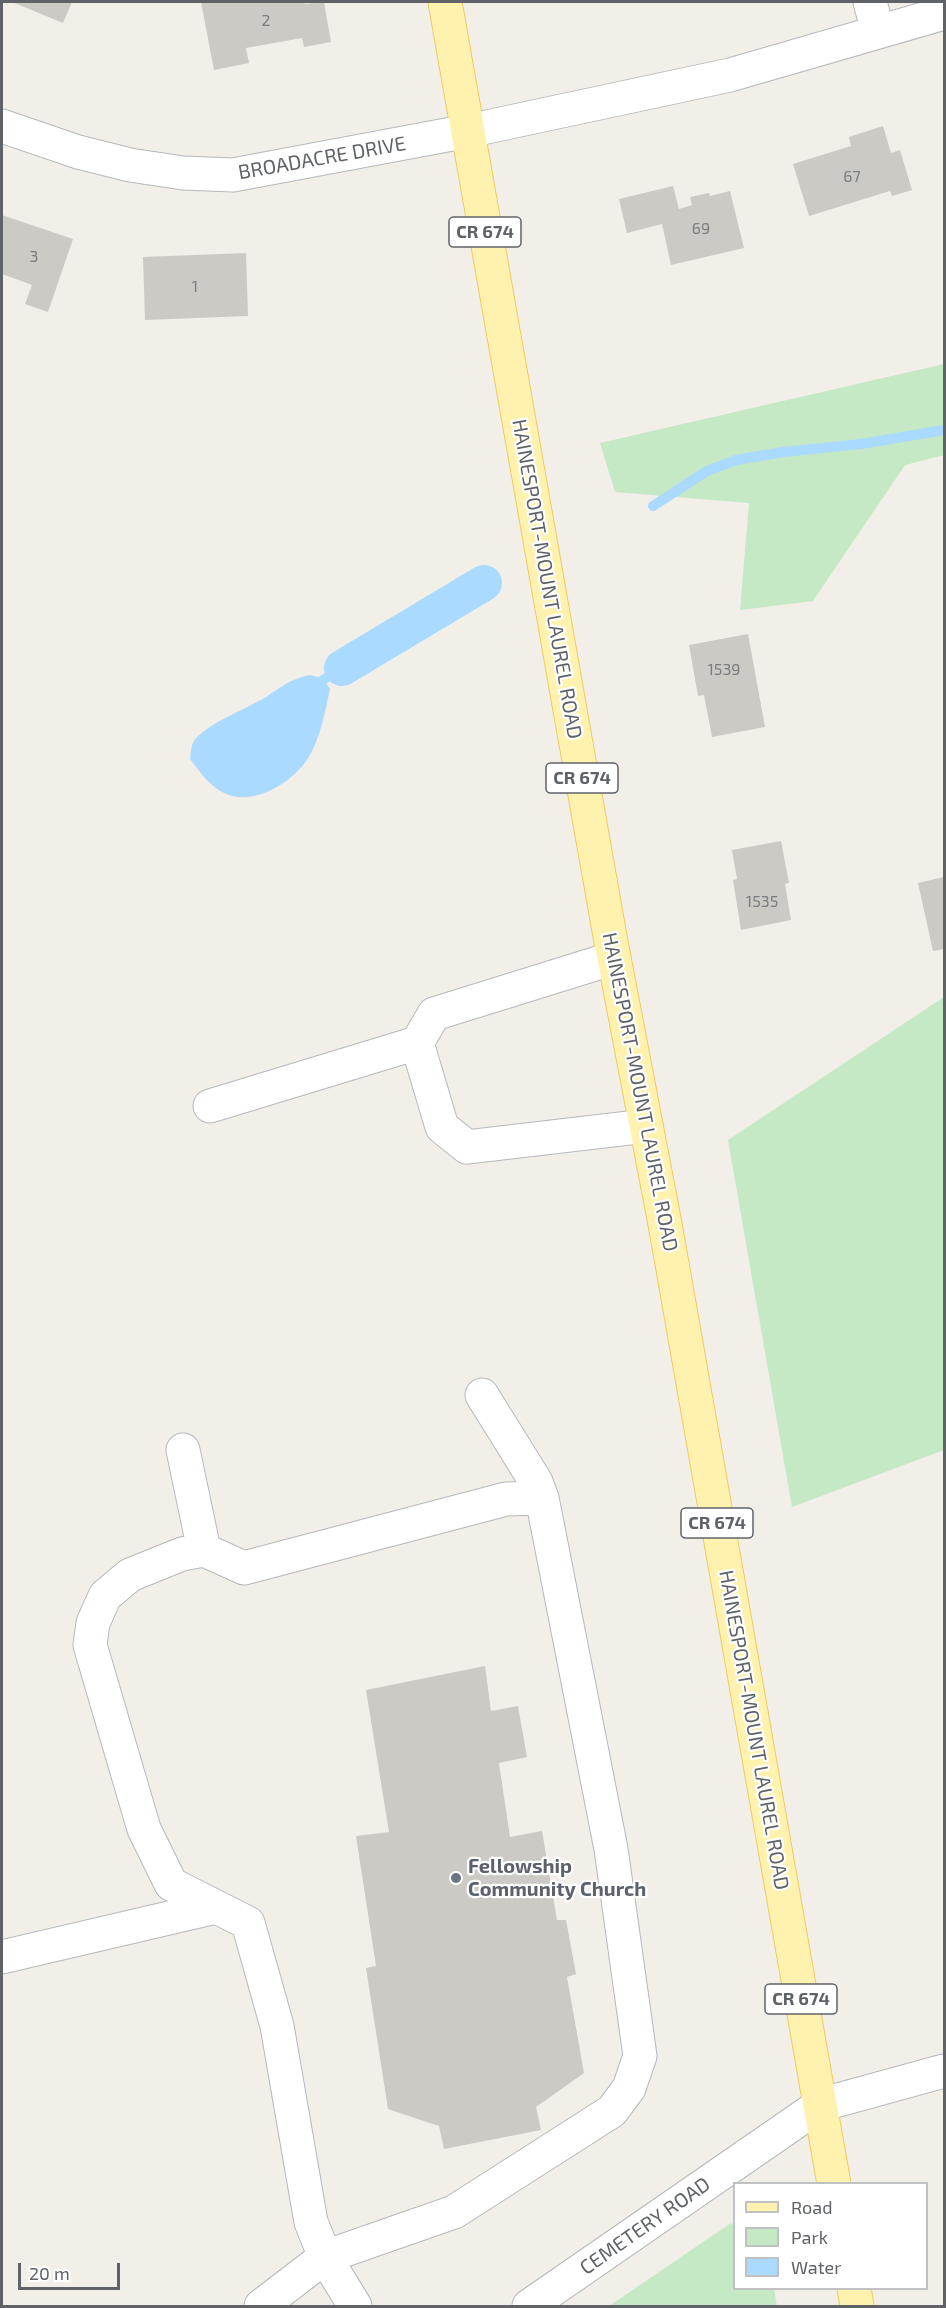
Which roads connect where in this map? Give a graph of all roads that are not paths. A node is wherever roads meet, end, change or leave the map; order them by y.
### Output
1 (445, 2) edge
2 (870, 2) edge
3 (945, 13) edge
4 (878, 33) junction
5 (2, 126) edge
6 (468, 131) junction
7 (614, 958) junction
8 (417, 1043) junction
9 (210, 1106) dead end
10 (646, 1126) junction
11 (482, 1395) dead end
12 (183, 1450) dead end
13 (542, 1498) junction
14 (204, 1550) junction
15 (216, 1907) junction
16 (2, 1957) edge
17 (945, 2071) edge
18 (820, 2105) junction
19 (834, 2182) edge
20 (325, 2257) junction
21 (854, 2290) edge
22 (261, 2307) edge
23 (355, 2307) edge
24 (529, 2307) edge
25 (857, 2307) edge

1 - 6 main road, HAINESPORT-MOUNT LAUREL ROAD / CR 674
2 - 4 street
3 - 4 street, BROADACRE DRIVE
4 - 6 street, BROADACRE DRIVE
5 - 6 street, BROADACRE DRIVE
6 - 7 main road, HAINESPORT-MOUNT LAUREL ROAD / CR 674
7 - 8 street
7 - 10 main road, HAINESPORT-MOUNT LAUREL ROAD / CR 674
8 - 9 street
8 - 10 street
10 - 18 main road, HAINESPORT-MOUNT LAUREL ROAD / CR 674
11 - 13 street
12 - 14 street
13 - 14 street
13 - 20 street
14 - 15 street
15 - 16 street
15 - 20 street
17 - 18 street, CEMETERY ROAD
18 - 19 main road, HAINESPORT-MOUNT LAUREL ROAD / CR 674
18 - 24 street, CEMETERY ROAD
20 - 22 street
20 - 23 street
21 - 25 main road

